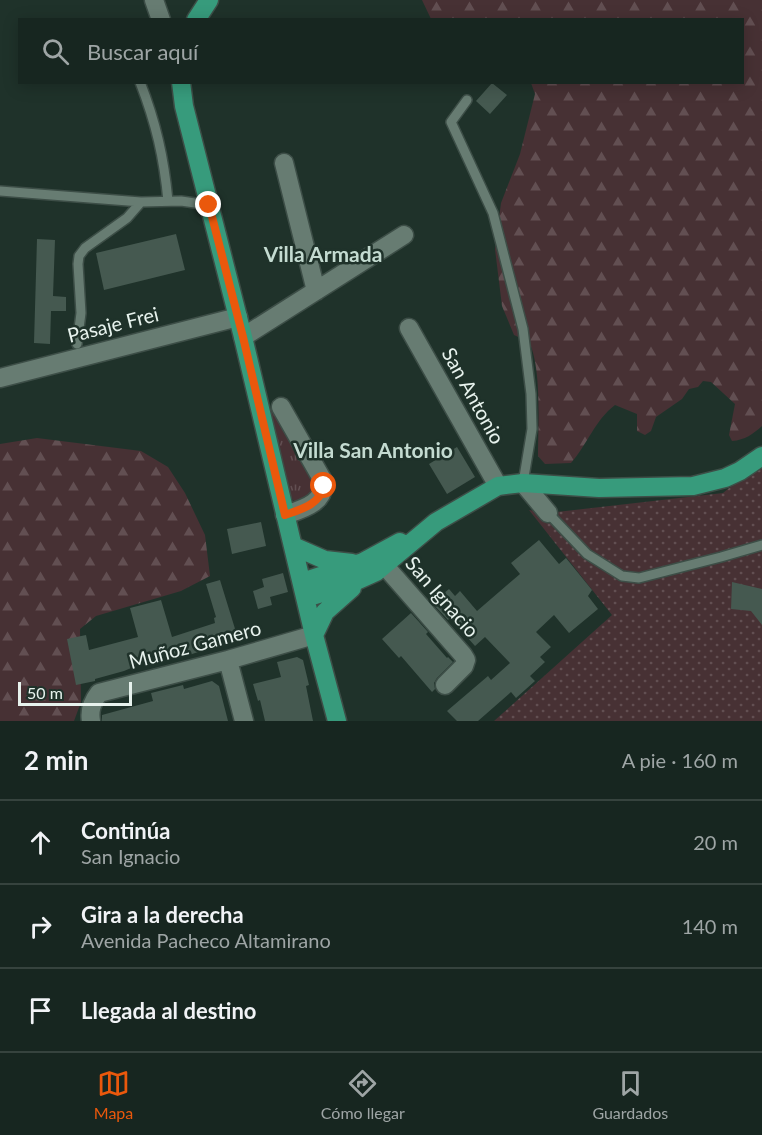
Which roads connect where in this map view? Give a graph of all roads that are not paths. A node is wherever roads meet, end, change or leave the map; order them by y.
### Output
1 (154, 0) edge
2 (209, 0) edge
3 (160, 18) edge
4 (197, 18) edge
5 (141, 84) edge
6 (182, 84) edge
7 (467, 100) dead end
8 (284, 163) dead end
9 (0, 191) edge
10 (168, 201) junction
11 (141, 202) junction
12 (209, 205) junction
13 (404, 235) dead end
14 (316, 291) junction
15 (238, 316) junction
16 (409, 328) dead end
17 (243, 337) junction
18 (77, 344) dead end
19 (0, 378) edge
20 (281, 407) dead end
21 (762, 456) edge
22 (524, 483) junction
23 (498, 486) junction
24 (548, 513) joint
25 (285, 515) junction
26 (423, 531) junction
27 (762, 545) edge
28 (293, 546) junction
29 (385, 566) junction
30 (364, 570) junction
31 (304, 590) junction
32 (314, 635) junction
33 (228, 660) junction
34 (445, 685) dead end
35 (91, 712) edge
36 (244, 721) edge
37 (337, 721) edge

1 - 3 street
2 - 4 main road
5 - 10 lane
6 - 12 main road
7 - 22 lane
8 - 14 street
9 - 11 lane
10 - 11 lane
10 - 12 lane
11 - 18 lane
12 - 15 main road
13 - 14 street
14 - 17 street
15 - 17 main road
15 - 19 street, Pasaje Frei
16 - 23 street, San Antonio
17 - 25 main road
20 - 25 street
21 - 22 main road
22 - 23 main road
22 - 24 street
23 - 26 main road
24 - 27 lane
25 - 28 main road
26 - 29 main road
26 - 30 main road
28 - 30 main road
28 - 31 main road
29 - 30 main road
29 - 34 street, San Ignacio
30 - 31 main road
30 - 32 main road
31 - 32 main road
32 - 33 street, Muñoz Gamero
32 - 37 main road
33 - 35 street, Muñoz Gamero
33 - 36 street

